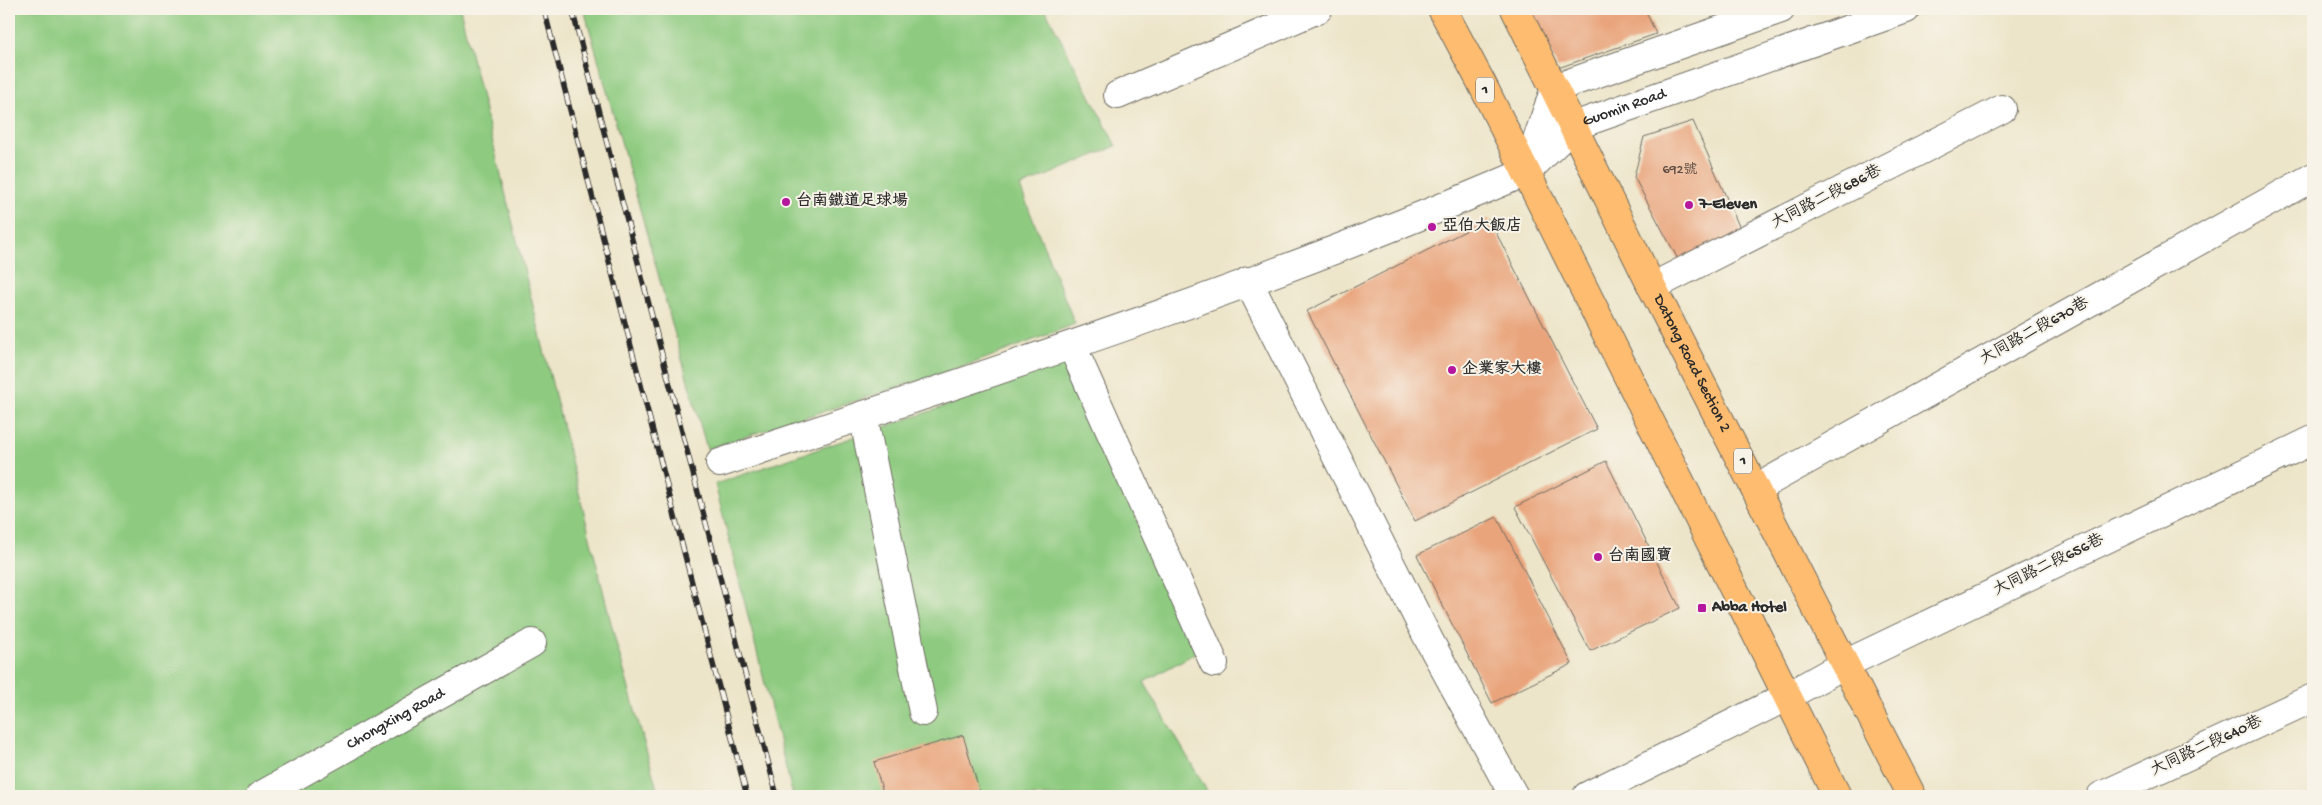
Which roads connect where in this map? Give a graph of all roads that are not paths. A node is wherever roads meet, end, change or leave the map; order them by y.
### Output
1 (1318, 9) edge
2 (1442, 9) edge
3 (1515, 9) edge
4 (1781, 9) edge
5 (1906, 9) edge
6 (1555, 88) junction
7 (1118, 95) dead end
8 (2002, 110) dead end
9 (1574, 126) junction
10 (1526, 172) junction
11 (2313, 177) edge
12 (1248, 281) junction
13 (1652, 287) junction
14 (1072, 346) junction
15 (863, 415) junction
16 (2313, 440) edge
17 (720, 462) dead end
18 (1757, 488) junction
19 (532, 643) dead end
20 (1214, 663) dead end
21 (1846, 664) junction
22 (1786, 697) junction
23 (2313, 698) edge
24 (922, 712) dead end
25 (260, 796) edge
26 (1514, 796) edge
27 (1587, 796) edge
28 (1837, 796) edge
29 (1912, 796) edge
30 (2101, 796) edge

1 - 7 street
2 - 10 main road, 1
3 - 6 main road, Datong Road Section 2 / 1
4 - 6 street
5 - 9 street, Guomin Road
6 - 9 main road, Datong Road Section 2 / 1
6 - 10 street
8 - 13 street, 大同路二段686巷
9 - 10 street, Guomin Road
9 - 13 main road, Datong Road Section 2 / 1
10 - 12 street
10 - 22 main road, 1
11 - 18 street, 大同路二段670巷
12 - 14 street
12 - 26 street
13 - 18 main road, Datong Road Section 2 / 1
14 - 15 street
14 - 20 street
15 - 17 street
15 - 24 street
16 - 21 street, 大同路二段656巷
18 - 21 main road, Datong Road Section 2 / 1
19 - 25 street, Chongxing Road
21 - 22 street, 大同路二段656巷
21 - 29 main road, Datong Road Section 2 / 1
22 - 27 street, 大同路二段656巷
22 - 28 main road, 1
23 - 30 street, 大同路二段640巷

